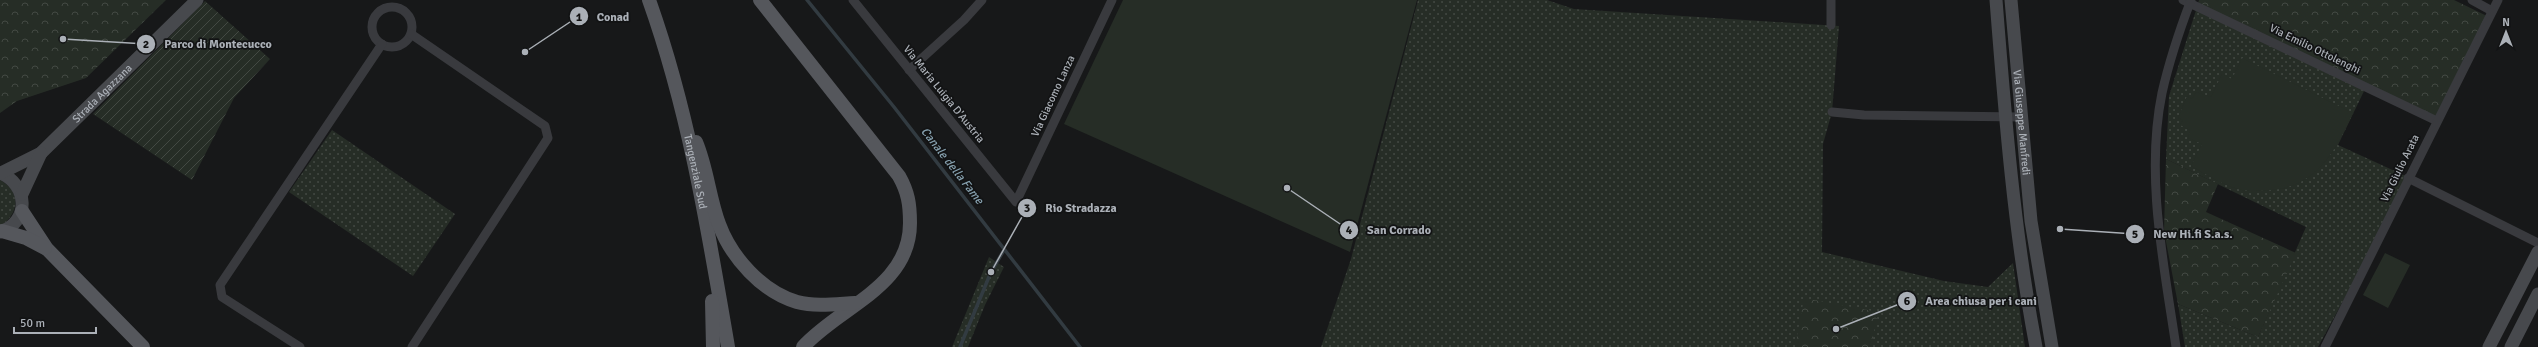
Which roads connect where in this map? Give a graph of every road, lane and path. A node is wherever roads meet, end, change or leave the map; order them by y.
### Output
1 (197, 0) edge
2 (649, 0) edge
3 (760, 0) edge
4 (853, 0) edge
5 (982, 0) edge
6 (1112, 0) edge
7 (1831, 0) edge
8 (1996, 0) edge
9 (2011, 0) edge
10 (2472, 0) edge
11 (2498, 0) edge
12 (2188, 1) edge
13 (385, 4) edge
14 (2492, 11) junction
15 (1831, 25) dead end
16 (411, 34) junction
17 (382, 44) junction
18 (910, 70) junction
19 (677, 89) junction
20 (1832, 112) dead end
21 (2005, 117) junction
22 (2022, 117) junction
23 (2437, 121) junction
24 (41, 153) junction
25 (1, 173) edge
26 (2408, 178) junction
27 (22, 194) junction
28 (1016, 202) joint
29 (22, 211) junction
30 (705, 215) junction
31 (1, 232) edge
32 (2538, 243) edge
33 (2035, 245) junction
34 (2019, 246) junction
35 (47, 249) junction
36 (2538, 252) edge
37 (2538, 294) edge
38 (856, 303) junction
39 (143, 347) edge
40 (300, 347) edge
41 (412, 347) edge
42 (713, 347) edge
43 (728, 347) edge
44 (803, 347) edge
45 (2036, 347) edge
46 (2052, 347) edge
47 (2176, 347) edge
48 (2326, 347) edge
49 (2489, 347) edge
50 (2511, 347) edge

1 - 24 main road, Strada Agazzana
2 - 19 main road, Tangenziale Sud
3 - 38 main road
4 - 18 street, Via Maria Luigia D'Austria
5 - 18 street
6 - 28 street, Via Giacomo Lanza
7 - 15 street
8 - 21 main road, Via Giuseppe Manfredi
9 - 22 main road, Via Giuseppe Manfredi
10 - 14 street
11 - 14 street, Via Giulio Arata
12 - 23 street, Via Emilio Ottolenghi
12 - 47 street
13 - 16 street
13 - 17 street
14 - 23 street, Via Giulio Arata
16 - 17 street
16 - 41 street
17 - 40 street
18 - 28 street, Via Maria Luigia D'Austria
19 - 30 main road, Tangenziale Sud
19 - 38 main road
20 - 21 street, Via Giuseppe Manfredi
21 - 22 street
21 - 34 main road, Via Giuseppe Manfredi
22 - 33 main road, Via Giuseppe Manfredi
23 - 26 street, Via Giulio Arata
24 - 25 main road
24 - 27 main road
25 - 27 main road
26 - 32 street
26 - 48 street, Via Giulio Arata
27 - 29 main road
29 - 31 main road
29 - 35 main road
30 - 42 main road
30 - 43 main road, Tangenziale Sud
31 - 35 main road
33 - 34 street
33 - 46 main road, Via Giuseppe Manfredi
34 - 45 main road, Via Giuseppe Manfredi
35 - 39 main road
36 - 49 main road
37 - 50 main road
38 - 44 main road

